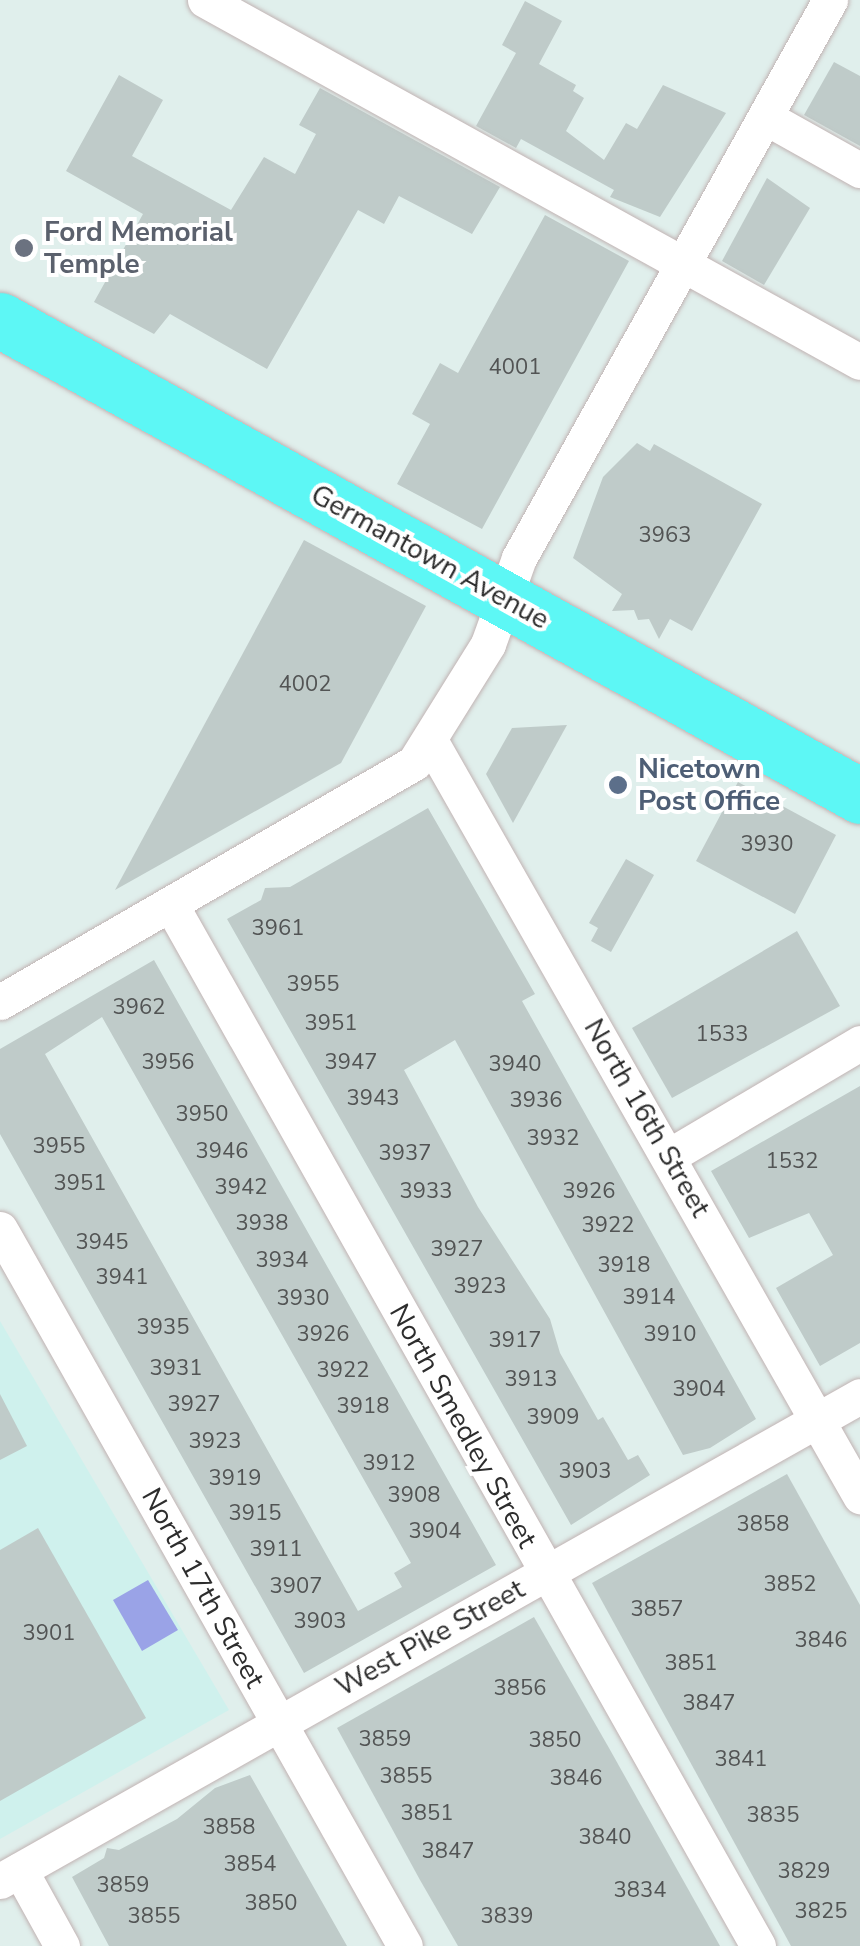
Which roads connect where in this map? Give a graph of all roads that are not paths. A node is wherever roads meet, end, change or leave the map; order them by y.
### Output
1 (205, 0) edge
2 (830, 0) edge
3 (765, 118) junction
4 (860, 170) edge
5 (683, 264) junction
6 (0, 320) edge
7 (860, 362) edge
8 (504, 598) junction
9 (431, 742) junction
10 (860, 796) edge
11 (171, 905) junction
12 (0, 1002) edge
13 (860, 1044) edge
14 (669, 1156) junction
15 (0, 1229) edge
16 (860, 1396) edge
17 (818, 1420) junction
18 (860, 1496) edge
19 (546, 1573) junction
20 (280, 1724) junction
21 (10, 1876) edge
22 (62, 1946) edge
23 (406, 1946) edge
24 (758, 1946) edge

1 - 5 street
2 - 3 street
3 - 4 street
3 - 5 street
5 - 7 street
5 - 8 street
6 - 8 main road, Germantown Avenue
8 - 9 street
8 - 10 main road, Germantown Avenue
9 - 11 street
9 - 14 street, North 16th Street
11 - 12 street
11 - 19 street, North Smedley Street
13 - 14 street
14 - 17 street, North 16th Street
15 - 20 street, North 17th Street
16 - 17 street, West Pike Street
17 - 18 street, North 16th Street
17 - 19 street, West Pike Street
19 - 20 street, West Pike Street
19 - 24 street, North Smedley Street
20 - 21 street, West Pike Street
20 - 23 street, North 17th Street
21 - 22 street

